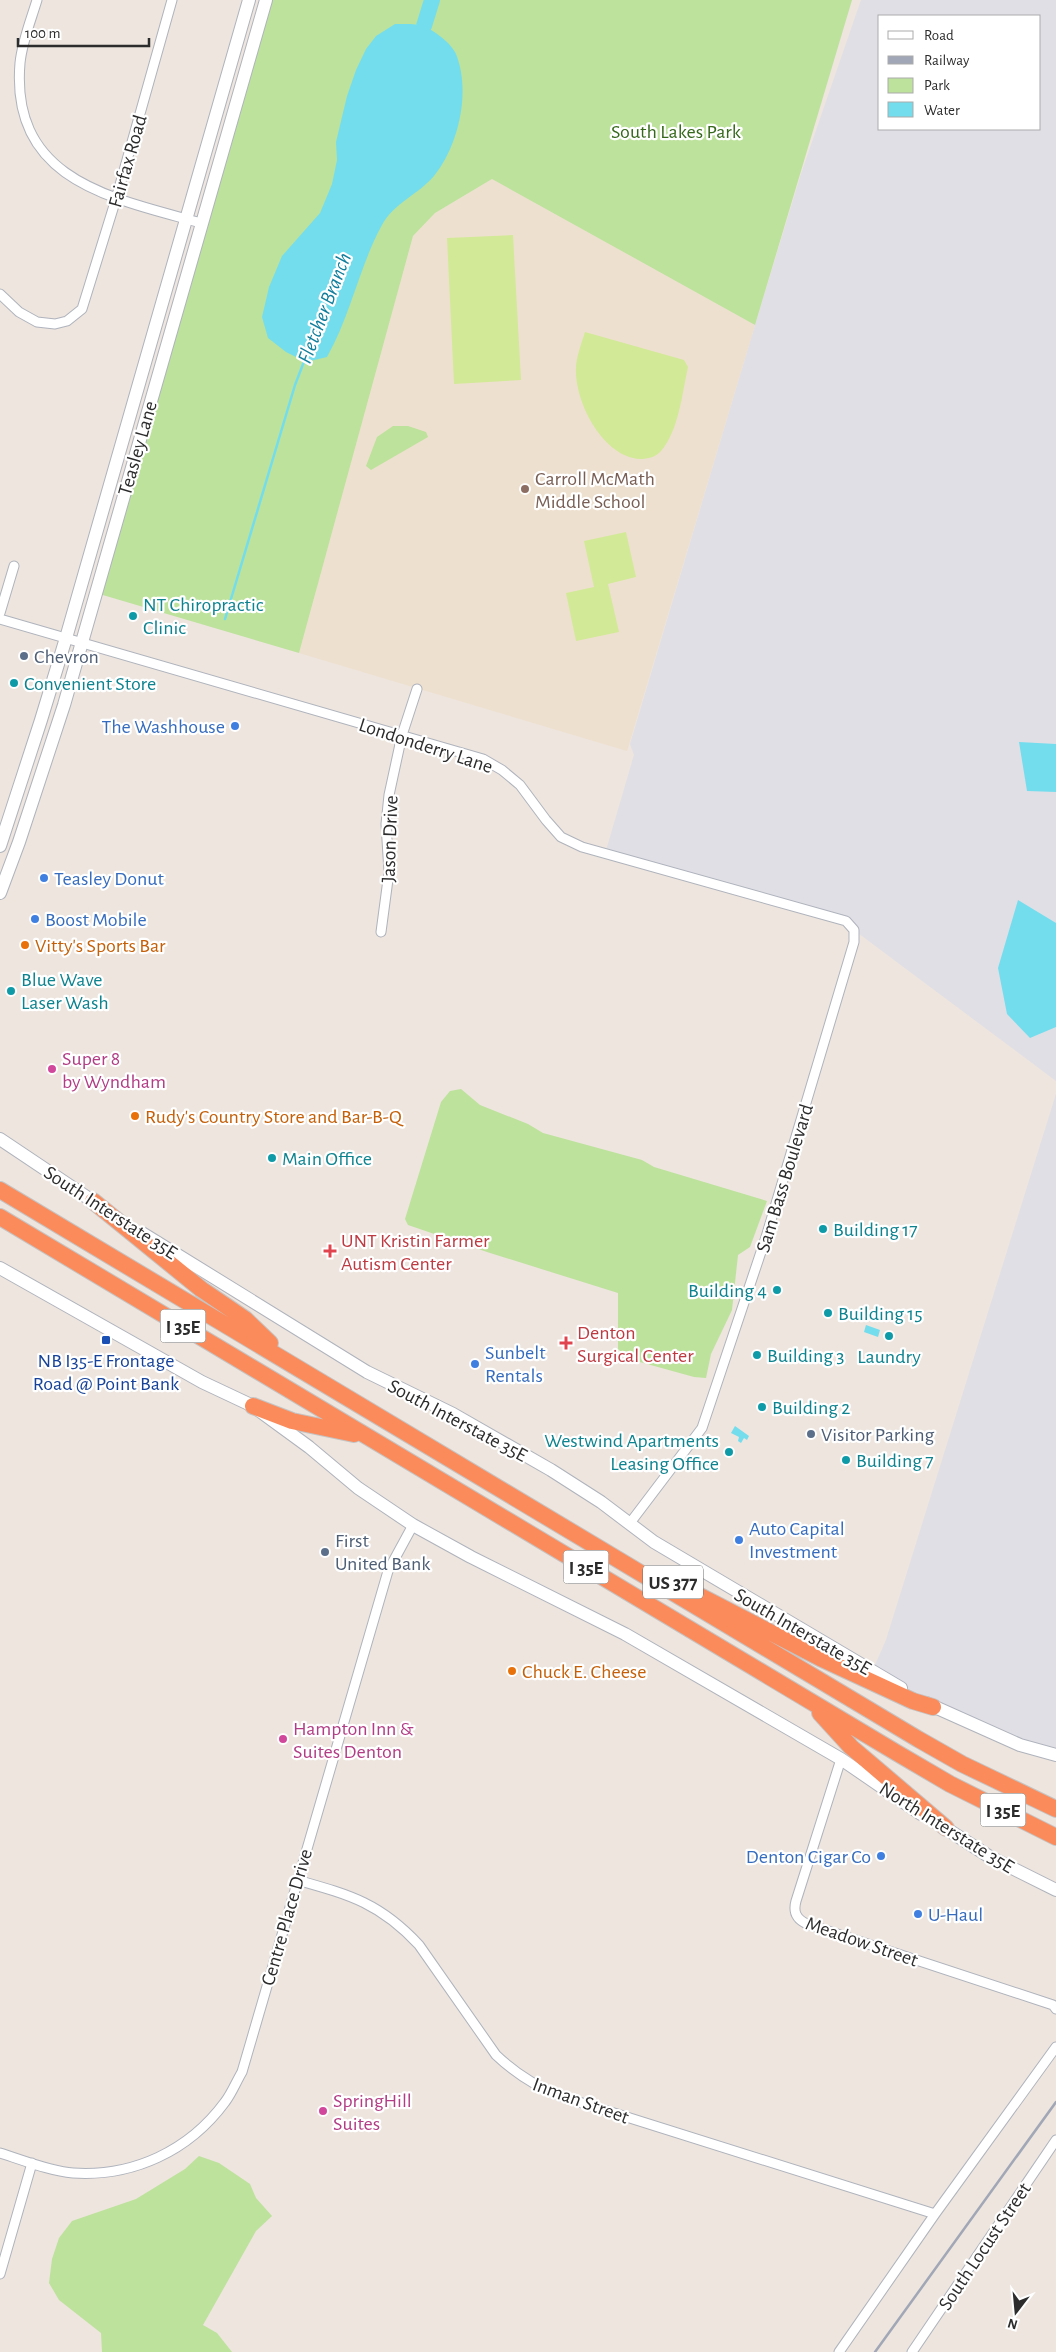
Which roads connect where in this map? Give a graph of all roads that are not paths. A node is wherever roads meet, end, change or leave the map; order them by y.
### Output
1 (37, 0) edge
2 (172, 0) edge
3 (248, 0) edge
4 (266, 0) edge
5 (116, 199) junction
6 (186, 219) junction
7 (202, 223) junction
8 (0, 294) edge
9 (14, 566) dead end
10 (0, 613) edge
11 (0, 619) edge
12 (66, 638) junction
13 (82, 642) junction
14 (417, 689) dead end
15 (402, 735) junction
16 (2, 842) edge
17 (19, 842) junction
18 (0, 893) edge
19 (851, 927) joint
20 (381, 932) dead end
21 (0, 1139) edge
22 (0, 1190) edge
23 (93, 1201) junction
24 (0, 1217) edge
25 (0, 1268) edge
26 (290, 1362) junction
27 (253, 1406) junction
28 (366, 1436) junction
29 (630, 1523) junction
30 (413, 1524) junction
31 (600, 1551) junction
32 (806, 1699) junction
33 (938, 1710) junction
34 (1056, 1755) edge
35 (841, 1759) junction
36 (1056, 1809) edge
37 (946, 1828) junction
38 (1056, 1837) edge
39 (297, 1880) junction
40 (1056, 1890) edge
41 (1056, 2009) edge
42 (1056, 2047) edge
43 (1056, 2140) edge
44 (0, 2153) edge
45 (32, 2163) junction
46 (935, 2214) junction
47 (0, 2274) edge
48 (839, 2352) edge
49 (912, 2352) edge

1 - 5 street
2 - 5 street, Fairfax Road
3 - 6 main road, Teasley Lane
4 - 7 main road, Teasley Lane
5 - 6 street
5 - 8 street, Fairfax Road
6 - 7 street
6 - 12 main road, Teasley Lane
7 - 13 main road, Teasley Lane
9 - 10 street
11 - 12 street, Londonderry Lane
12 - 13 street, Londonderry Lane
12 - 16 main road, Teasley Lane
13 - 15 street, Londonderry Lane
13 - 17 main road, Teasley Lane
14 - 15 street, Jason Drive
15 - 19 street, Londonderry Lane
15 - 20 street, Jason Drive
16 - 17 main road
17 - 18 main road, Teasley Lane
19 - 29 street, Sam Bass Boulevard
21 - 23 main road, South Interstate 35E
22 - 26 highway, I 35E
23 - 26 highway
23 - 29 main road, South Interstate 35E
24 - 28 highway, I 35E
25 - 27 main road
26 - 31 highway, I 35E
27 - 28 highway
27 - 30 main road
28 - 32 highway, I 35E
29 - 33 main road, South Interstate 35E
30 - 35 main road
30 - 39 street, Centre Place Drive
31 - 33 highway, US 377
31 - 36 highway, I 35E
32 - 37 highway
32 - 38 highway, I 35E
33 - 34 main road
35 - 37 main road, North Interstate 35E
35 - 41 street, Meadow Street
37 - 40 main road, North Interstate 35E
39 - 45 street, Centre Place Drive
39 - 46 street, Inman Street
42 - 46 street
43 - 49 street, South Locust Street
44 - 45 street, Centre Place Drive
45 - 47 street
46 - 48 street

